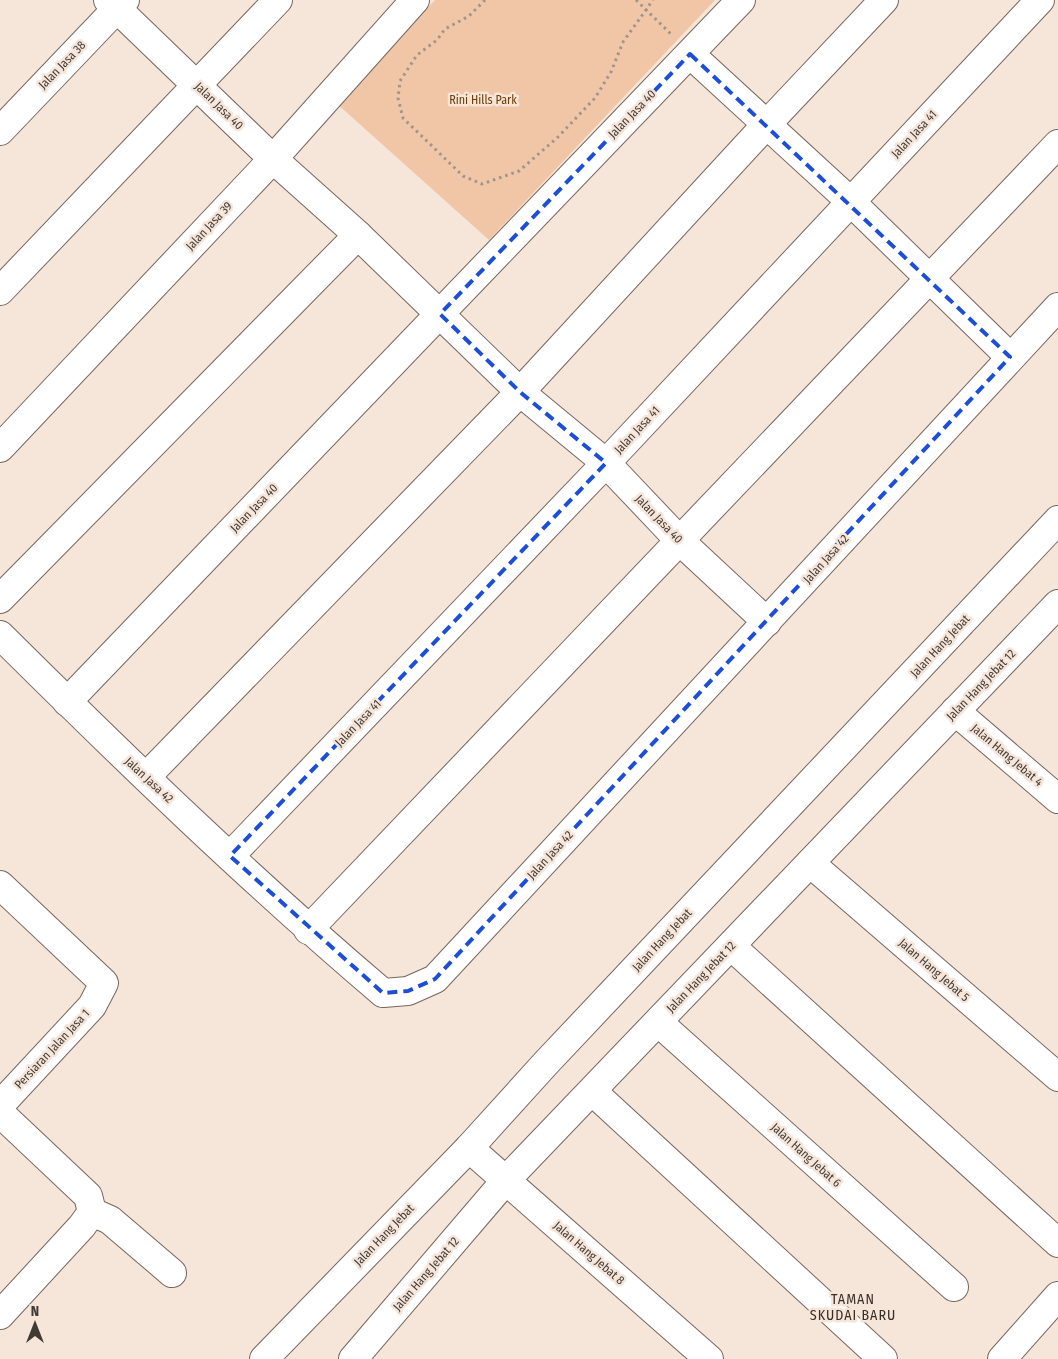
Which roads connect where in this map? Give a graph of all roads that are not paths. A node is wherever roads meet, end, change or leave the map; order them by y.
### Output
1 (278, 0) edge
2 (415, 0) edge
3 (741, 0) edge
4 (884, 0) edge
5 (1040, 0) edge
6 (116, 3) edge
7 (690, 54) junction
8 (198, 86) junction
9 (766, 124) junction
10 (0, 130) edge
11 (1058, 144) edge
12 (273, 159) junction
13 (850, 202) junction
14 (358, 234) junction
15 (930, 279) junction
16 (0, 291) edge
17 (1058, 307) edge
18 (440, 314) junction
19 (1010, 357) junction
20 (520, 392) junction
21 (0, 448) edge
22 (606, 464) junction
23 (1058, 520) edge
24 (680, 541) junction
25 (0, 599) edge
26 (1058, 604) edge
27 (767, 622) junction
28 (0, 635) edge
29 (67, 702) junction
30 (955, 711) junction
31 (146, 777) junction
32 (1058, 799) edge
33 (230, 856) junction
34 (810, 863) junction
35 (0, 885) edge
36 (308, 930) junction
37 (731, 946) junction
38 (658, 1022) junction
39 (1058, 1077) edge
40 (593, 1092) junction
41 (0, 1106) edge
42 (0, 1113) edge
43 (469, 1148) junction
44 (506, 1180) junction
45 (92, 1212) junction
46 (1058, 1244) edge
47 (172, 1273) dead end
48 (954, 1287) dead end
49 (1058, 1296) edge
50 (0, 1315) edge
51 (264, 1359) edge
52 (353, 1359) edge
53 (709, 1359) edge
54 (883, 1359) edge
55 (1002, 1359) edge

1 - 8 street
2 - 12 street, Jalan Jasa 39
3 - 7 street, Jalan Jasa 40
4 - 9 street
5 - 13 street, Jalan Jasa 41
6 - 8 street, Jalan Jasa 40
6 - 10 street, Jalan Jasa 38
7 - 9 street
7 - 18 street, Jalan Jasa 40
8 - 12 street, Jalan Jasa 40
8 - 16 street
9 - 13 street
9 - 20 street
11 - 15 street
12 - 14 street, Jalan Jasa 40
12 - 21 street, Jalan Jasa 39
13 - 15 street
13 - 22 street, Jalan Jasa 41
14 - 18 street, Jalan Jasa 40
14 - 25 street
15 - 19 street
15 - 24 street
17 - 19 street, Jalan Jasa 42
18 - 20 street, Jalan Jasa 40
18 - 29 street, Jalan Jasa 40
19 - 27 street, Jalan Jasa 42
20 - 22 street, Jalan Jasa 40
20 - 31 street
22 - 24 street, Jalan Jasa 40
22 - 33 street, Jalan Jasa 41
23 - 43 street, Jalan Hang Jebat
24 - 27 street, Jalan Jasa 40
24 - 36 street
26 - 30 street, Jalan Hang Jebat 12
27 - 36 street, Jalan Jasa 42
28 - 29 street, Jalan Jasa 42
29 - 31 street, Jalan Jasa 42
30 - 32 street, Jalan Hang Jebat 4
30 - 34 street, Jalan Hang Jebat 12
31 - 33 street, Jalan Jasa 42
33 - 36 street, Jalan Jasa 42
34 - 37 street, Jalan Hang Jebat 12
34 - 39 street, Jalan Hang Jebat 5
35 - 41 street, Persiaran Jalan Jasa 1
37 - 38 street, Jalan Hang Jebat 12
37 - 46 street
38 - 40 street, Jalan Hang Jebat 12
38 - 48 street, Jalan Hang Jebat 6
40 - 44 street, Jalan Hang Jebat 12
40 - 54 street
42 - 45 street
43 - 44 street, Jalan Hang Jebat 8
43 - 51 street, Jalan Hang Jebat
44 - 52 street, Jalan Hang Jebat 12
44 - 53 street, Jalan Hang Jebat 8
45 - 47 street
45 - 50 street
49 - 55 street

